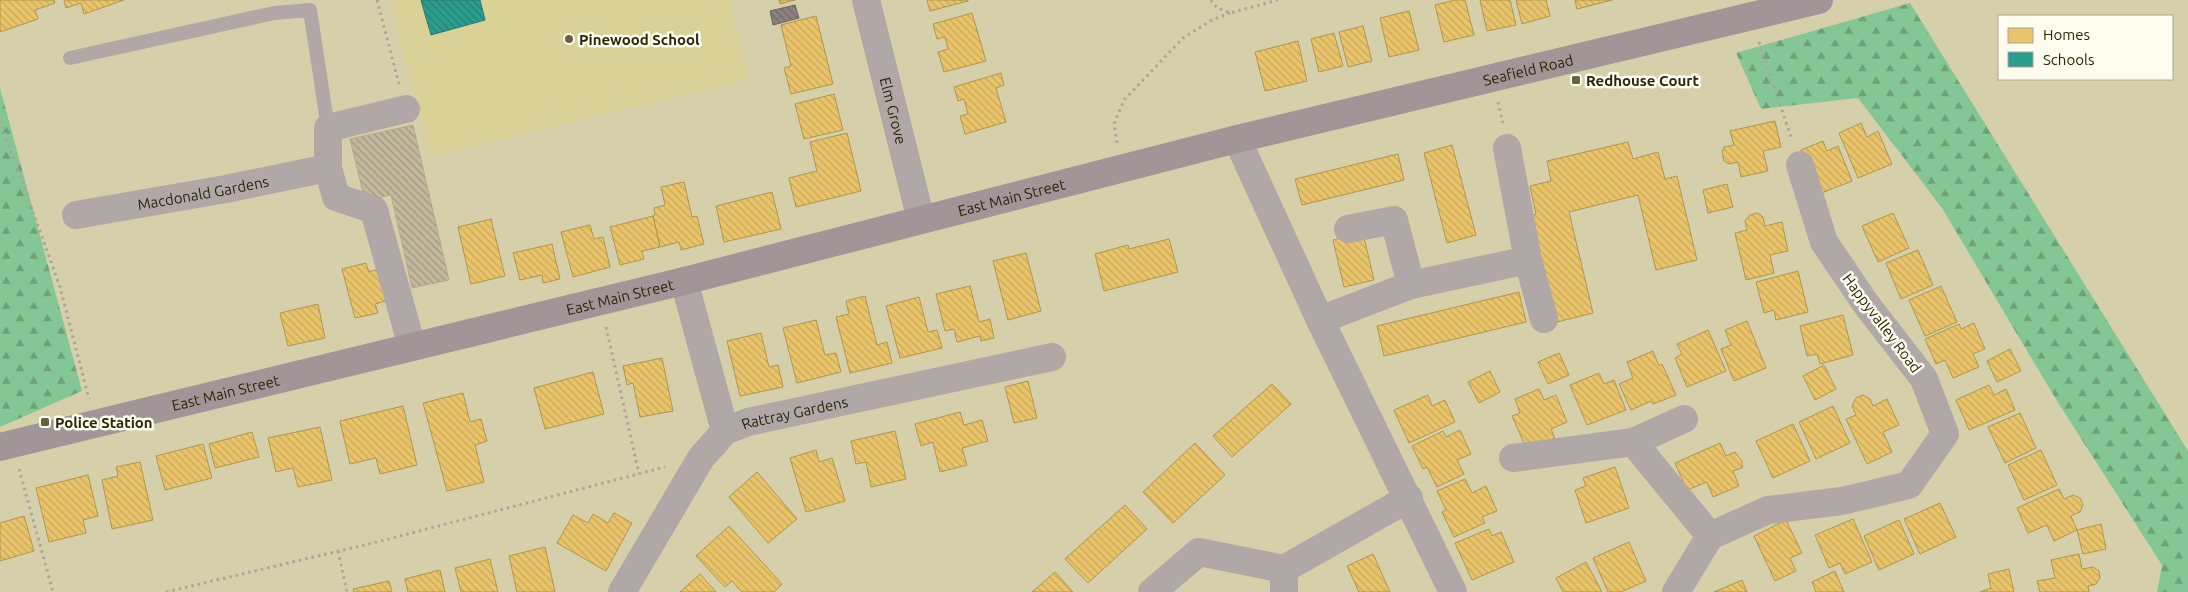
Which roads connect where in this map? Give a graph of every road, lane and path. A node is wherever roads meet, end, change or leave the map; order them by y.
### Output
1 (377, 0) edge
2 (866, 0) edge
3 (1210, 0) edge
4 (1278, 0) edge
5 (1819, 0) edge
6 (1230, 13) junction
7 (1750, 17) junction
8 (70, 58) dead end
9 (1492, 79) junction
10 (406, 109) joint
11 (0, 120) edge
12 (328, 128) junction
13 (1237, 139) junction
14 (1507, 148) joint
15 (1800, 165) joint
16 (328, 168) junction
17 (1122, 168) junction
18 (76, 215) dead end
19 (921, 220) junction
20 (1348, 229) dead end
21 (1528, 260) junction
22 (684, 281) junction
23 (1411, 284) junction
24 (601, 302) junction
25 (1544, 318) dead end
26 (1320, 320) junction
27 (412, 347) junction
28 (1052, 357) dead end
29 (1684, 419) dead end
30 (96, 424) junction
31 (725, 431) junction
32 (1633, 442) junction
33 (6, 446) edge
34 (701, 458) junction
35 (1513, 458) dead end
36 (639, 474) junction
37 (1409, 498) junction
38 (1710, 536) junction
39 (338, 551) junction
40 (1284, 581) edge
41 (53, 592) edge
42 (166, 592) edge
43 (347, 592) edge
44 (622, 592) edge
45 (1152, 592) edge
46 (1453, 592) edge
47 (1676, 592) edge

1 - 10 path
2 - 19 street, Elm Grove
3 - 6 path
4 - 6 path
5 - 7 main road, Seafield Road
6 - 17 path
7 - 9 main road, Seafield Road
7 - 15 path
8 - 12 lane
9 - 13 main road, Seafield Road
9 - 14 path
10 - 12 street
11 - 30 path
12 - 16 street
13 - 17 main road, East Main Street
13 - 26 street
14 - 21 street
15 - 38 street, Happyvalley Road
16 - 18 street, Macdonald Gardens
16 - 27 street
17 - 19 main road, East Main Street
19 - 22 main road, East Main Street
20 - 23 street
21 - 23 street
21 - 25 street
22 - 24 main road, East Main Street
22 - 31 street
23 - 26 street
24 - 27 main road, East Main Street
24 - 36 path
26 - 37 street
27 - 30 main road, East Main Street
28 - 31 street, Rattray Gardens
29 - 32 street
30 - 33 main road, East Main Street
31 - 34 street, Rattray Gardens
32 - 35 street
32 - 38 street
33 - 41 path
34 - 36 path
34 - 44 street, Rattray Gardens
36 - 39 path
37 - 40 street
37 - 46 street
38 - 47 street
39 - 42 path
39 - 43 path
40 - 45 street

